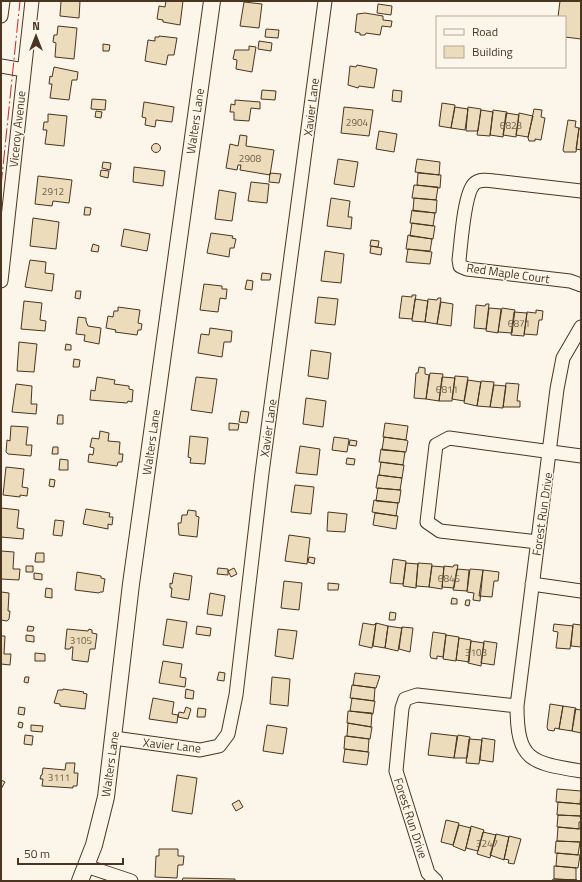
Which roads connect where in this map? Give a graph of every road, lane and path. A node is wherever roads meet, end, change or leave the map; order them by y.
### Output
1 (3, 1) edge
2 (32, 1) edge
3 (212, 1) edge
4 (325, 1) edge
5 (1, 16) edge
6 (1, 66) edge
7 (24, 70) junction
8 (581, 191) edge
9 (3, 240) edge
10 (1, 281) edge
11 (581, 285) edge
12 (581, 327) edge
13 (550, 452) junction
14 (581, 456) edge
15 (538, 542) junction
16 (532, 584) junction
17 (581, 590) edge
18 (518, 706) junction
19 (114, 738) junction
20 (581, 771) edge
21 (83, 874) edge
22 (131, 881) edge
23 (436, 881) edge

1 - 5 street
2 - 7 street, Viceroy Avenue
3 - 19 street, Walters Lane
4 - 19 street, Xavier Lane
6 - 7 street
7 - 9 street, Viceroy Avenue
8 - 11 street, Red Maple Court
9 - 10 street, Viceroy Avenue
12 - 13 street, Forest Run Drive
13 - 14 street
13 - 15 street, Forest Run Drive
13 - 15 street
15 - 16 street, Forest Run Drive
16 - 17 street
16 - 18 street, Forest Run Drive
18 - 20 street, Forest Run Drive
18 - 23 street, Forest Run Drive
19 - 21 street, Walters Lane
21 - 22 street

